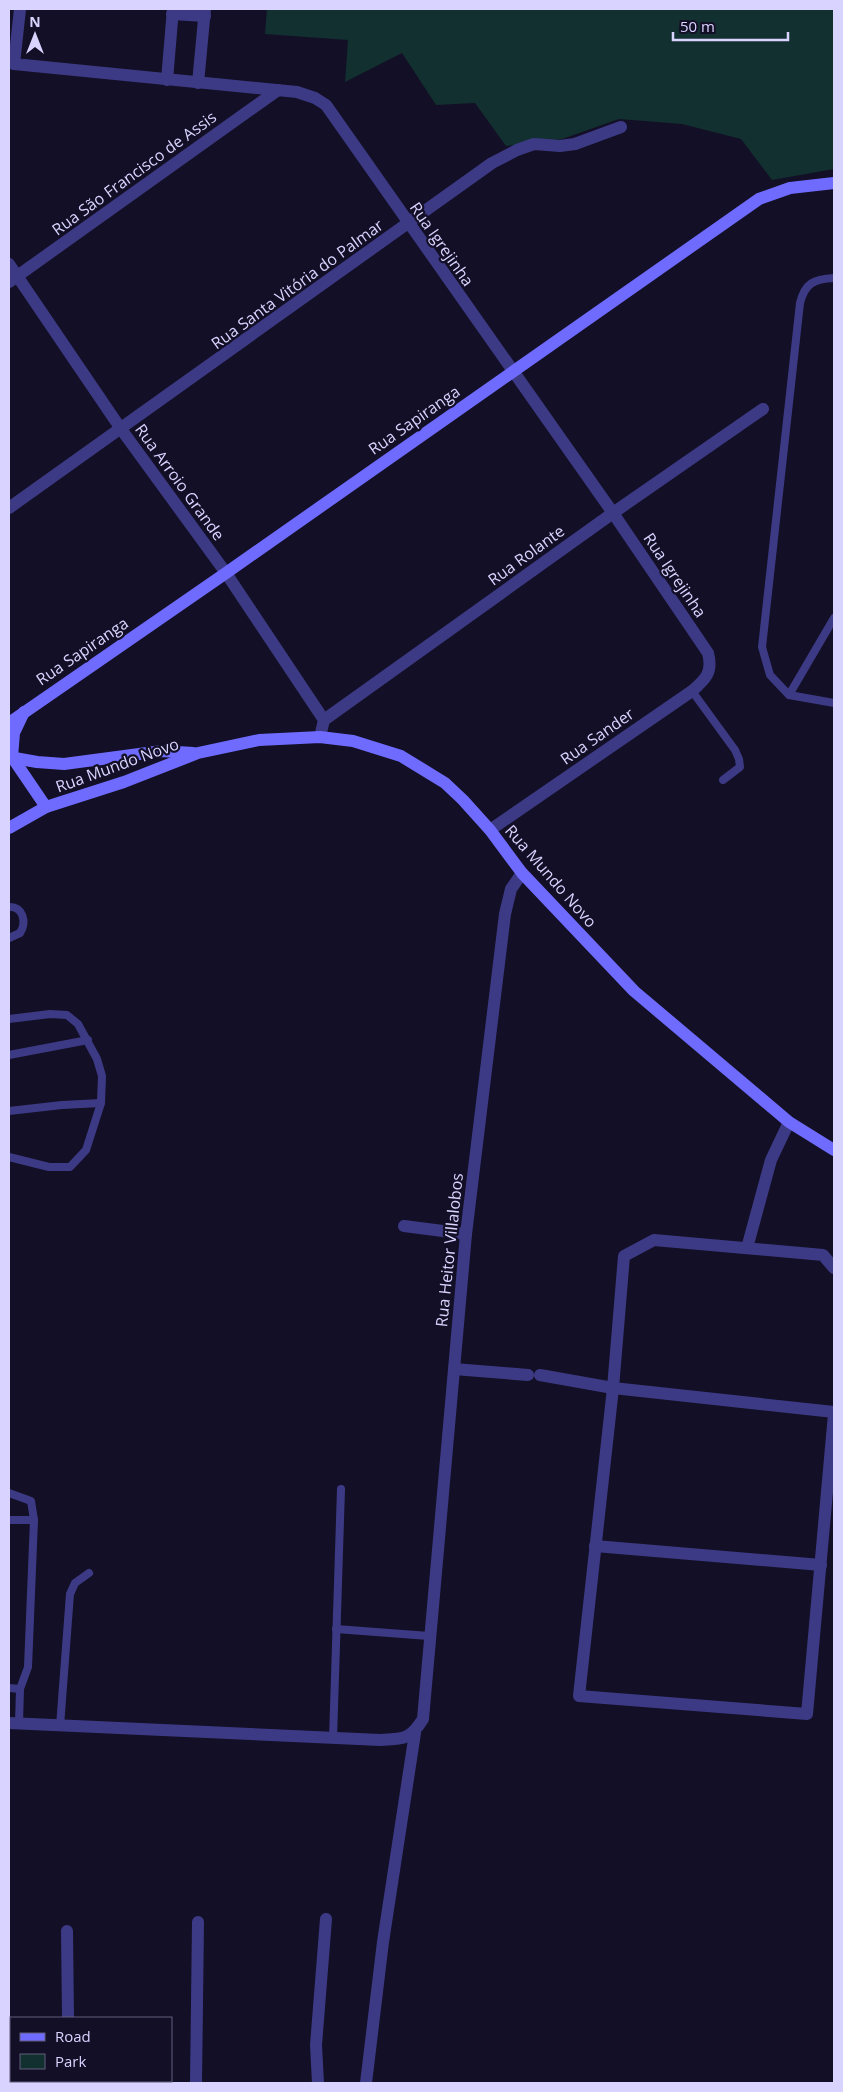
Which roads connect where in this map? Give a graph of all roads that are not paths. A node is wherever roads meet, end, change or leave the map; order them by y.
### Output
1 (20, 9) edge
2 (173, 11) edge
3 (205, 13) edge
4 (11, 66) edge
5 (167, 80) junction
6 (198, 83) junction
7 (278, 90) junction
8 (621, 127) dead end
9 (834, 183) edge
10 (408, 224) junction
11 (9, 264) edge
12 (834, 278) edge
13 (13, 279) edge
14 (512, 372) junction
15 (763, 409) dead end
16 (121, 429) junction
17 (9, 508) edge
18 (613, 513) junction
19 (226, 573) junction
20 (834, 618) edge
21 (710, 661) joint
22 (692, 691) junction
23 (789, 695) junction
24 (834, 702) edge
25 (24, 711) junction
26 (324, 720) junction
27 (9, 723) edge
28 (320, 737) junction
29 (198, 753) junction
30 (10, 757) edge
31 (723, 780) dead end
32 (46, 807) junction
33 (9, 828) edge
34 (490, 830) junction
35 (522, 872) junction
36 (9, 907) edge
37 (9, 938) edge
38 (9, 1020) edge
39 (88, 1040) junction
40 (9, 1055) edge
41 (101, 1103) junction
42 (9, 1111) edge
43 (789, 1122) junction
44 (834, 1150) edge
45 (9, 1156) edge
46 (404, 1226) dead end
47 (466, 1234) junction
48 (747, 1248) junction
49 (834, 1268) edge
50 (454, 1369) junction
51 (613, 1388) junction
52 (834, 1413) edge
53 (341, 1489) dead end
54 (9, 1493) edge
55 (9, 1520) edge
56 (34, 1520) junction
57 (594, 1546) junction
58 (821, 1565) junction
59 (89, 1573) dead end
60 (336, 1629) junction
61 (429, 1636) junction
62 (9, 1688) edge
63 (20, 1689) junction
64 (14, 1723) edge
65 (60, 1726) junction
66 (415, 1733) junction
67 (332, 1739) junction
68 (326, 1919) dead end
69 (198, 1922) dead end
70 (67, 1931) dead end
71 (68, 2017) edge
72 (196, 2083) edge
73 (318, 2083) edge
74 (366, 2083) edge

1 - 4 street
2 - 3 street
2 - 5 street
3 - 6 street
4 - 5 street, Rua Igrejinha
5 - 6 street, Rua Igrejinha
6 - 7 street, Rua Igrejinha
7 - 10 street, Rua Igrejinha
7 - 13 street, Rua São Francisco de Assis
8 - 10 street, Rua Santa Vitória do Palmar
9 - 14 main road, Rua Sapiranga
10 - 14 street, Rua Igrejinha
10 - 16 street, Rua Santa Vitória do Palmar
11 - 13 street, Rua Arroio Grande
12 - 23 lane
13 - 16 street, Rua Arroio Grande
14 - 18 street, Rua Igrejinha
14 - 19 main road, Rua Sapiranga
15 - 18 street, Rua Rolante
16 - 17 street, Rua Santa Vitória do Palmar
16 - 19 street, Rua Arroio Grande
18 - 21 street, Rua Igrejinha
18 - 26 street, Rua Rolante
19 - 25 main road, Rua Sapiranga
19 - 26 street, Rua Arroio Grande
20 - 23 lane
21 - 22 street, Rua Sander
22 - 31 lane
22 - 34 street, Rua Sander
23 - 24 lane
25 - 27 main road, Rua Sapiranga
25 - 30 main road
26 - 28 street
28 - 29 main road, Rua Mundo Novo
28 - 34 main road, Rua Mundo Novo
29 - 30 main road, Rua Mundo Novo
29 - 32 main road, Rua Mundo Novo
30 - 32 main road
32 - 33 main road, Rua Mundo Novo
34 - 35 main road, Rua Mundo Novo
35 - 43 main road, Rua Mundo Novo
35 - 47 street, Rua Heitor Villalobos
36 - 37 lane
38 - 39 lane
39 - 40 lane
39 - 41 lane
41 - 42 lane
41 - 45 lane
43 - 44 main road, Rua Mundo Novo
43 - 48 street
46 - 47 street
47 - 50 street, Rua Heitor Villalobos
48 - 49 street
48 - 51 street
50 - 51 street
50 - 61 street, Rua Heitor Villalobos
51 - 52 street
51 - 57 street
52 - 58 street
53 - 60 lane
54 - 56 lane
55 - 56 lane
56 - 63 lane
57 - 58 street
57 - 58 street
59 - 65 lane
60 - 61 lane
60 - 67 lane
61 - 66 street, Rua Heitor Villalobos
62 - 63 lane
63 - 64 lane
64 - 65 street
65 - 67 street
66 - 67 street
66 - 74 street, Rua Heitor Villalobos
68 - 73 street
69 - 72 street
70 - 71 street

